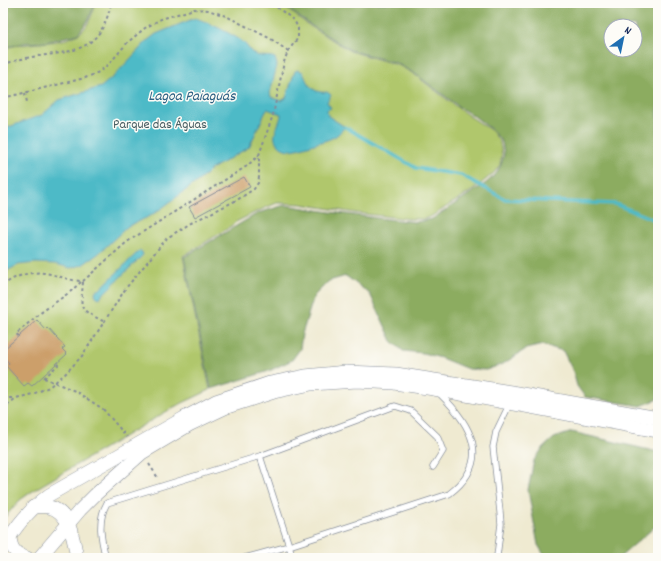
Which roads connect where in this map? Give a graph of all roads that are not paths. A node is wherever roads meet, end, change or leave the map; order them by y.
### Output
1 (434, 389) junction
2 (511, 398) junction
3 (658, 418) edge
4 (658, 431) edge
5 (138, 450) junction
6 (260, 456) junction
7 (433, 467) dead end
8 (96, 494) junction
9 (32, 507) junction
10 (68, 524) junction
11 (10, 535) junction
12 (73, 540) junction
13 (3, 546) edge
14 (289, 546) junction
15 (27, 558) edge
16 (39, 558) edge
17 (77, 558) edge
18 (106, 558) edge
19 (245, 558) edge
20 (293, 558) edge
21 (495, 558) edge

1 - 2 street
1 - 5 street
1 - 14 lane
2 - 3 street
2 - 4 street
2 - 5 street
2 - 21 lane
5 - 8 street
5 - 9 street
6 - 7 lane
6 - 14 lane
6 - 18 lane
8 - 10 street
8 - 12 street
9 - 10 street
9 - 11 street
10 - 12 street
10 - 16 street
11 - 13 street
11 - 15 street
12 - 17 street
14 - 19 lane
14 - 20 lane

